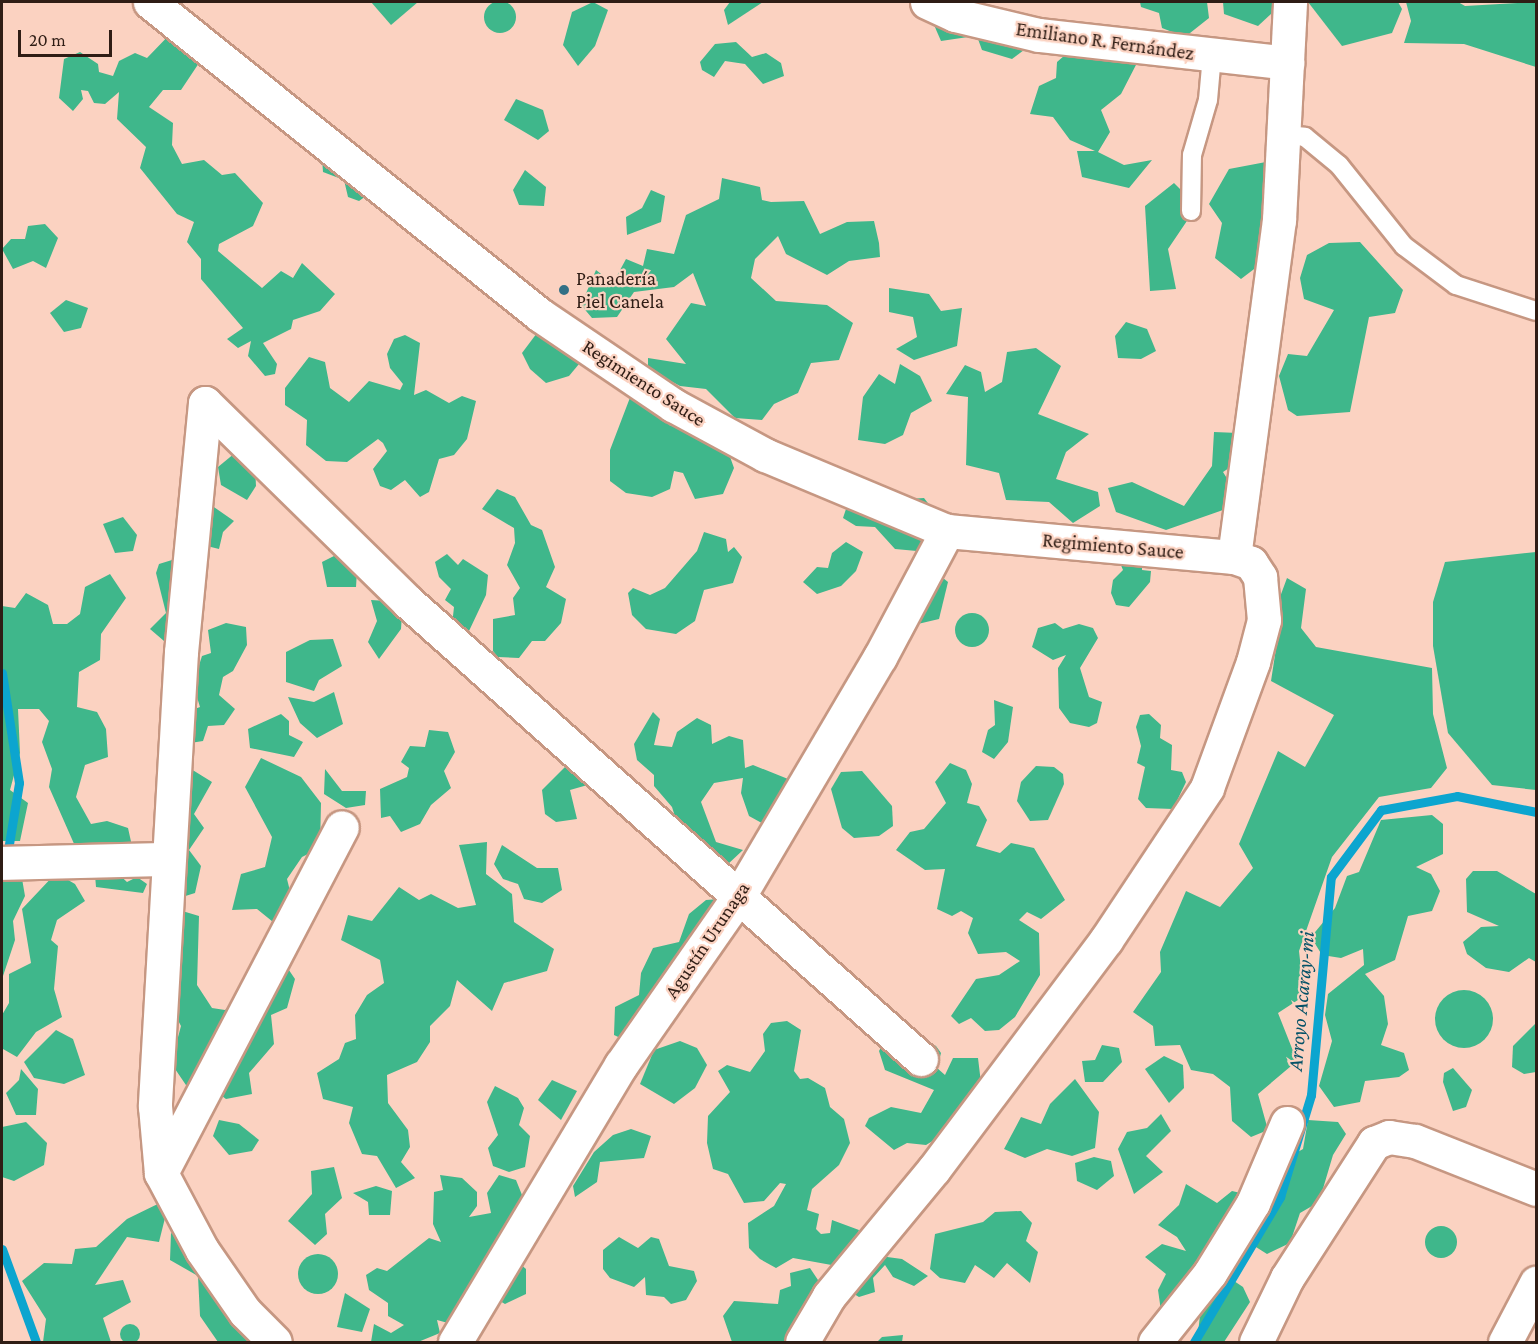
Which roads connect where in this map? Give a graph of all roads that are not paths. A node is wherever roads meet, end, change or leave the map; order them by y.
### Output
1 (150, 2) edge
2 (927, 2) edge
3 (1290, 2) edge
4 (1212, 55) junction
5 (1287, 63) junction
6 (1284, 135) junction
7 (1191, 211) dead end
8 (1536, 311) edge
9 (946, 531) junction
10 (1234, 557) junction
11 (342, 827) dead end
12 (167, 859) junction
13 (2, 863) edge
14 (739, 896) junction
15 (921, 1059) dead end
16 (1287, 1123) dead end
17 (161, 1173) junction
18 (1536, 1189) edge
19 (1536, 1283) edge
20 (275, 1342) edge
21 (455, 1342) edge
22 (802, 1342) edge
23 (1155, 1342) edge
24 (1256, 1342) edge
25 (1504, 1342) edge

1 - 9 street, Regimiento Sauce
2 - 4 street, Emiliano R. Fernández
3 - 5 street
4 - 5 street, Emiliano R. Fernández
4 - 7 lane
5 - 6 street
6 - 8 lane
6 - 10 street
9 - 10 street, Regimiento Sauce
9 - 14 street, Agustín Urunaga
10 - 22 street
11 - 17 street
12 - 13 street
12 - 14 street
12 - 17 street
14 - 15 street
14 - 21 street, Agustín Urunaga
16 - 23 street
17 - 20 street
18 - 24 street
19 - 25 street

